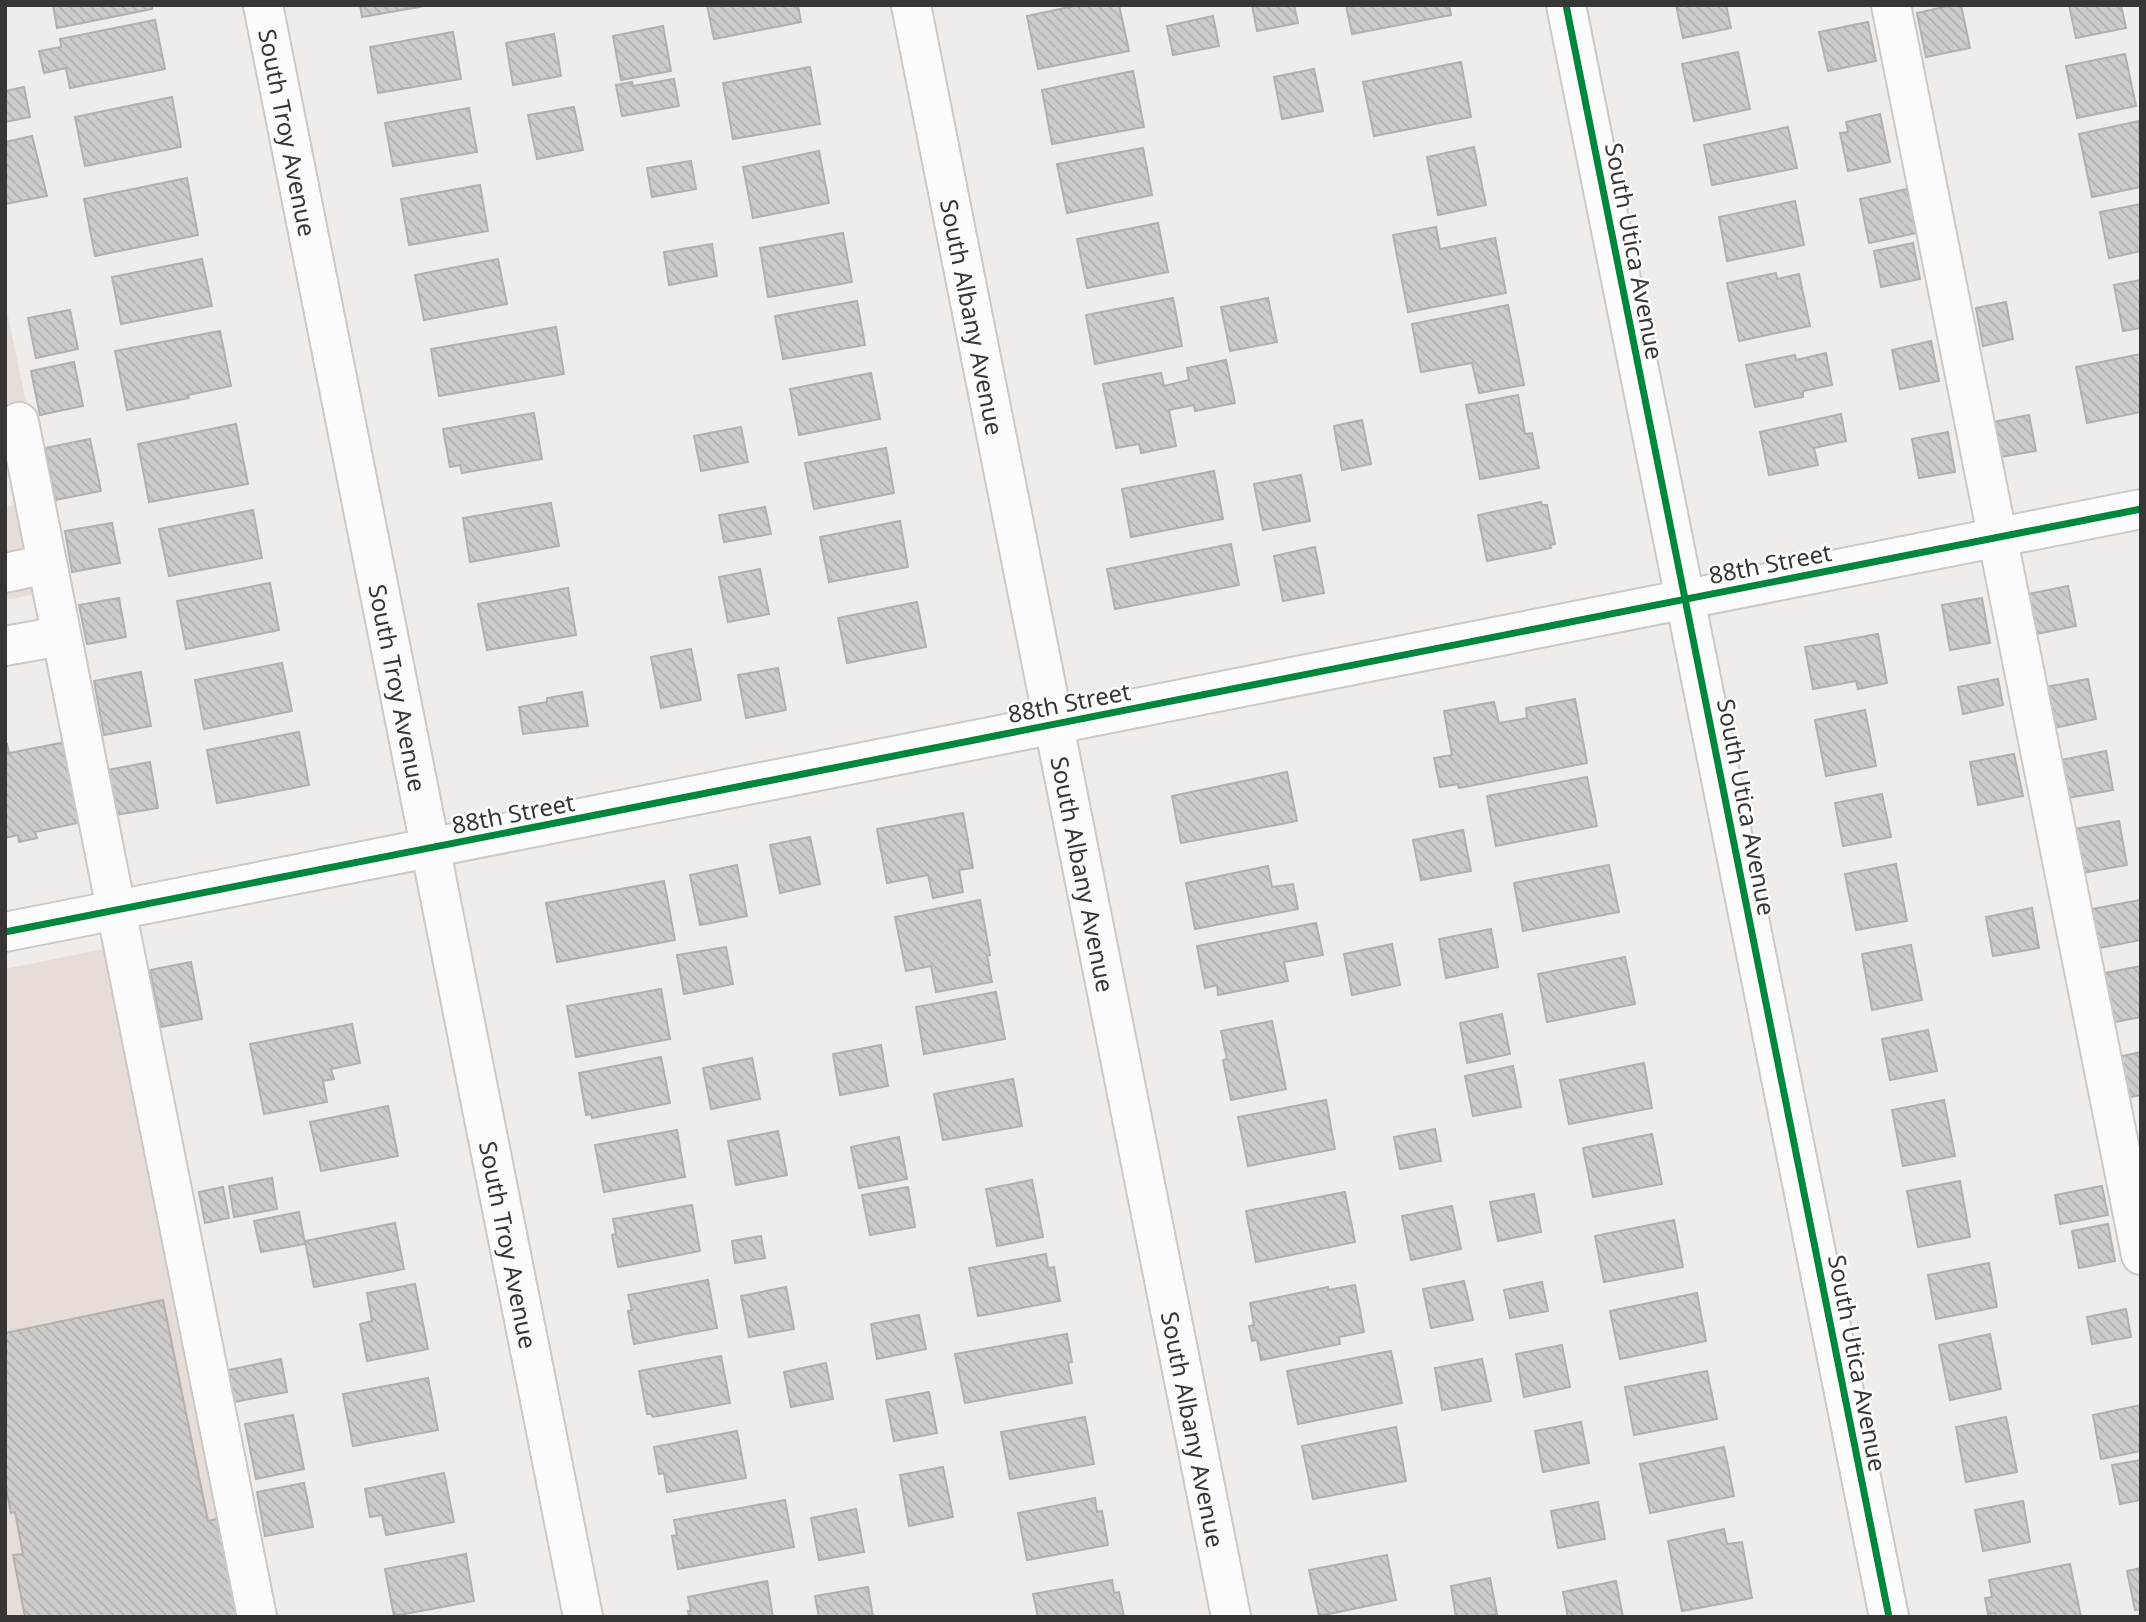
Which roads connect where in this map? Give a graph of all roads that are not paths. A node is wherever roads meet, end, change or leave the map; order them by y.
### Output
1 (263, 5) edge
2 (911, 5) edge
3 (1566, 5) edge
4 (1891, 5) edge
5 (19, 422) dead end
6 (2141, 509) edge
7 (1997, 537) junction
8 (47, 564) junction
9 (5, 573) edge
10 (1685, 599) junction
11 (61, 636) junction
12 (5, 646) edge
13 (1052, 725) junction
14 (430, 848) junction
15 (116, 911) junction
16 (5, 932) edge
17 (2141, 1255) edge
18 (257, 1617) edge
19 (583, 1617) edge
20 (1230, 1617) edge
21 (1889, 1617) edge

1 - 14 street, South Troy Avenue
2 - 13 street, South Albany Avenue
3 - 10 street, South Utica Avenue
4 - 7 street
5 - 8 street
6 - 7 street, 88th Street
7 - 10 street, 88th Street
7 - 17 street
8 - 9 street
8 - 11 street
10 - 13 street, 88th Street
10 - 21 street, South Utica Avenue
11 - 12 street
11 - 15 street
13 - 14 street, 88th Street
13 - 20 street, South Albany Avenue
14 - 15 street, 88th Street
14 - 19 street, South Troy Avenue
15 - 16 street, 88th Street
15 - 18 street

